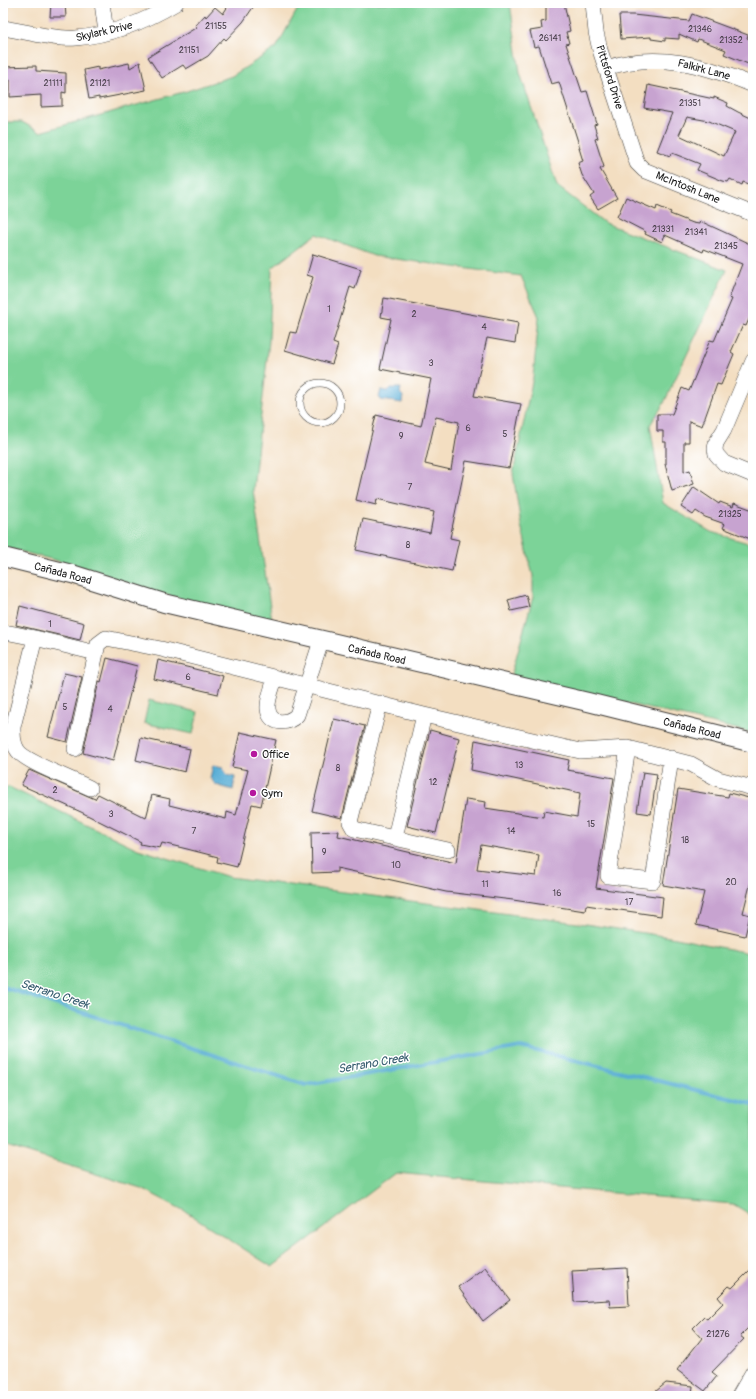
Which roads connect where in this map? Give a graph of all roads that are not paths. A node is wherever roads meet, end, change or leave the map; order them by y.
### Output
1 (102, 3) edge
2 (176, 3) edge
3 (593, 3) edge
4 (3, 28) edge
5 (106, 32) junction
6 (606, 68) junction
7 (753, 85) edge
8 (632, 150) joint
9 (753, 214) edge
10 (753, 361) edge
11 (310, 420) joint
12 (753, 475) edge
13 (3, 557) edge
14 (10, 633) dead end
15 (36, 638) junction
16 (321, 641) junction
17 (96, 653) junction
18 (275, 678) junction
19 (307, 686) junction
20 (380, 703) junction
21 (424, 715) junction
22 (753, 743) edge
23 (628, 748) junction
24 (75, 749) dead end
25 (671, 758) junction
26 (90, 788) dead end
27 (753, 788) edge
28 (395, 837) junction
29 (448, 850) dead end
30 (753, 1372) edge
31 (739, 1396) edge

1 - 5 street
2 - 5 street, Skylark Drive
3 - 6 street, Pittsford Drive
4 - 5 street, Skylark Drive
6 - 7 street, Falkirk Lane
6 - 8 street, Pittsford Drive
8 - 9 street, McIntosh Lane
10 - 12 street
11 - 11 lane
13 - 16 street, Cañada Road
14 - 15 street
15 - 17 street
15 - 26 street
16 - 19 street
16 - 22 street, Cañada Road
17 - 18 street
17 - 24 street
18 - 19 street
18 - 19 street
19 - 20 street
20 - 21 street
20 - 28 street
21 - 23 street
21 - 28 street
23 - 25 street
23 - 25 street
25 - 27 street
28 - 29 street
30 - 31 street

